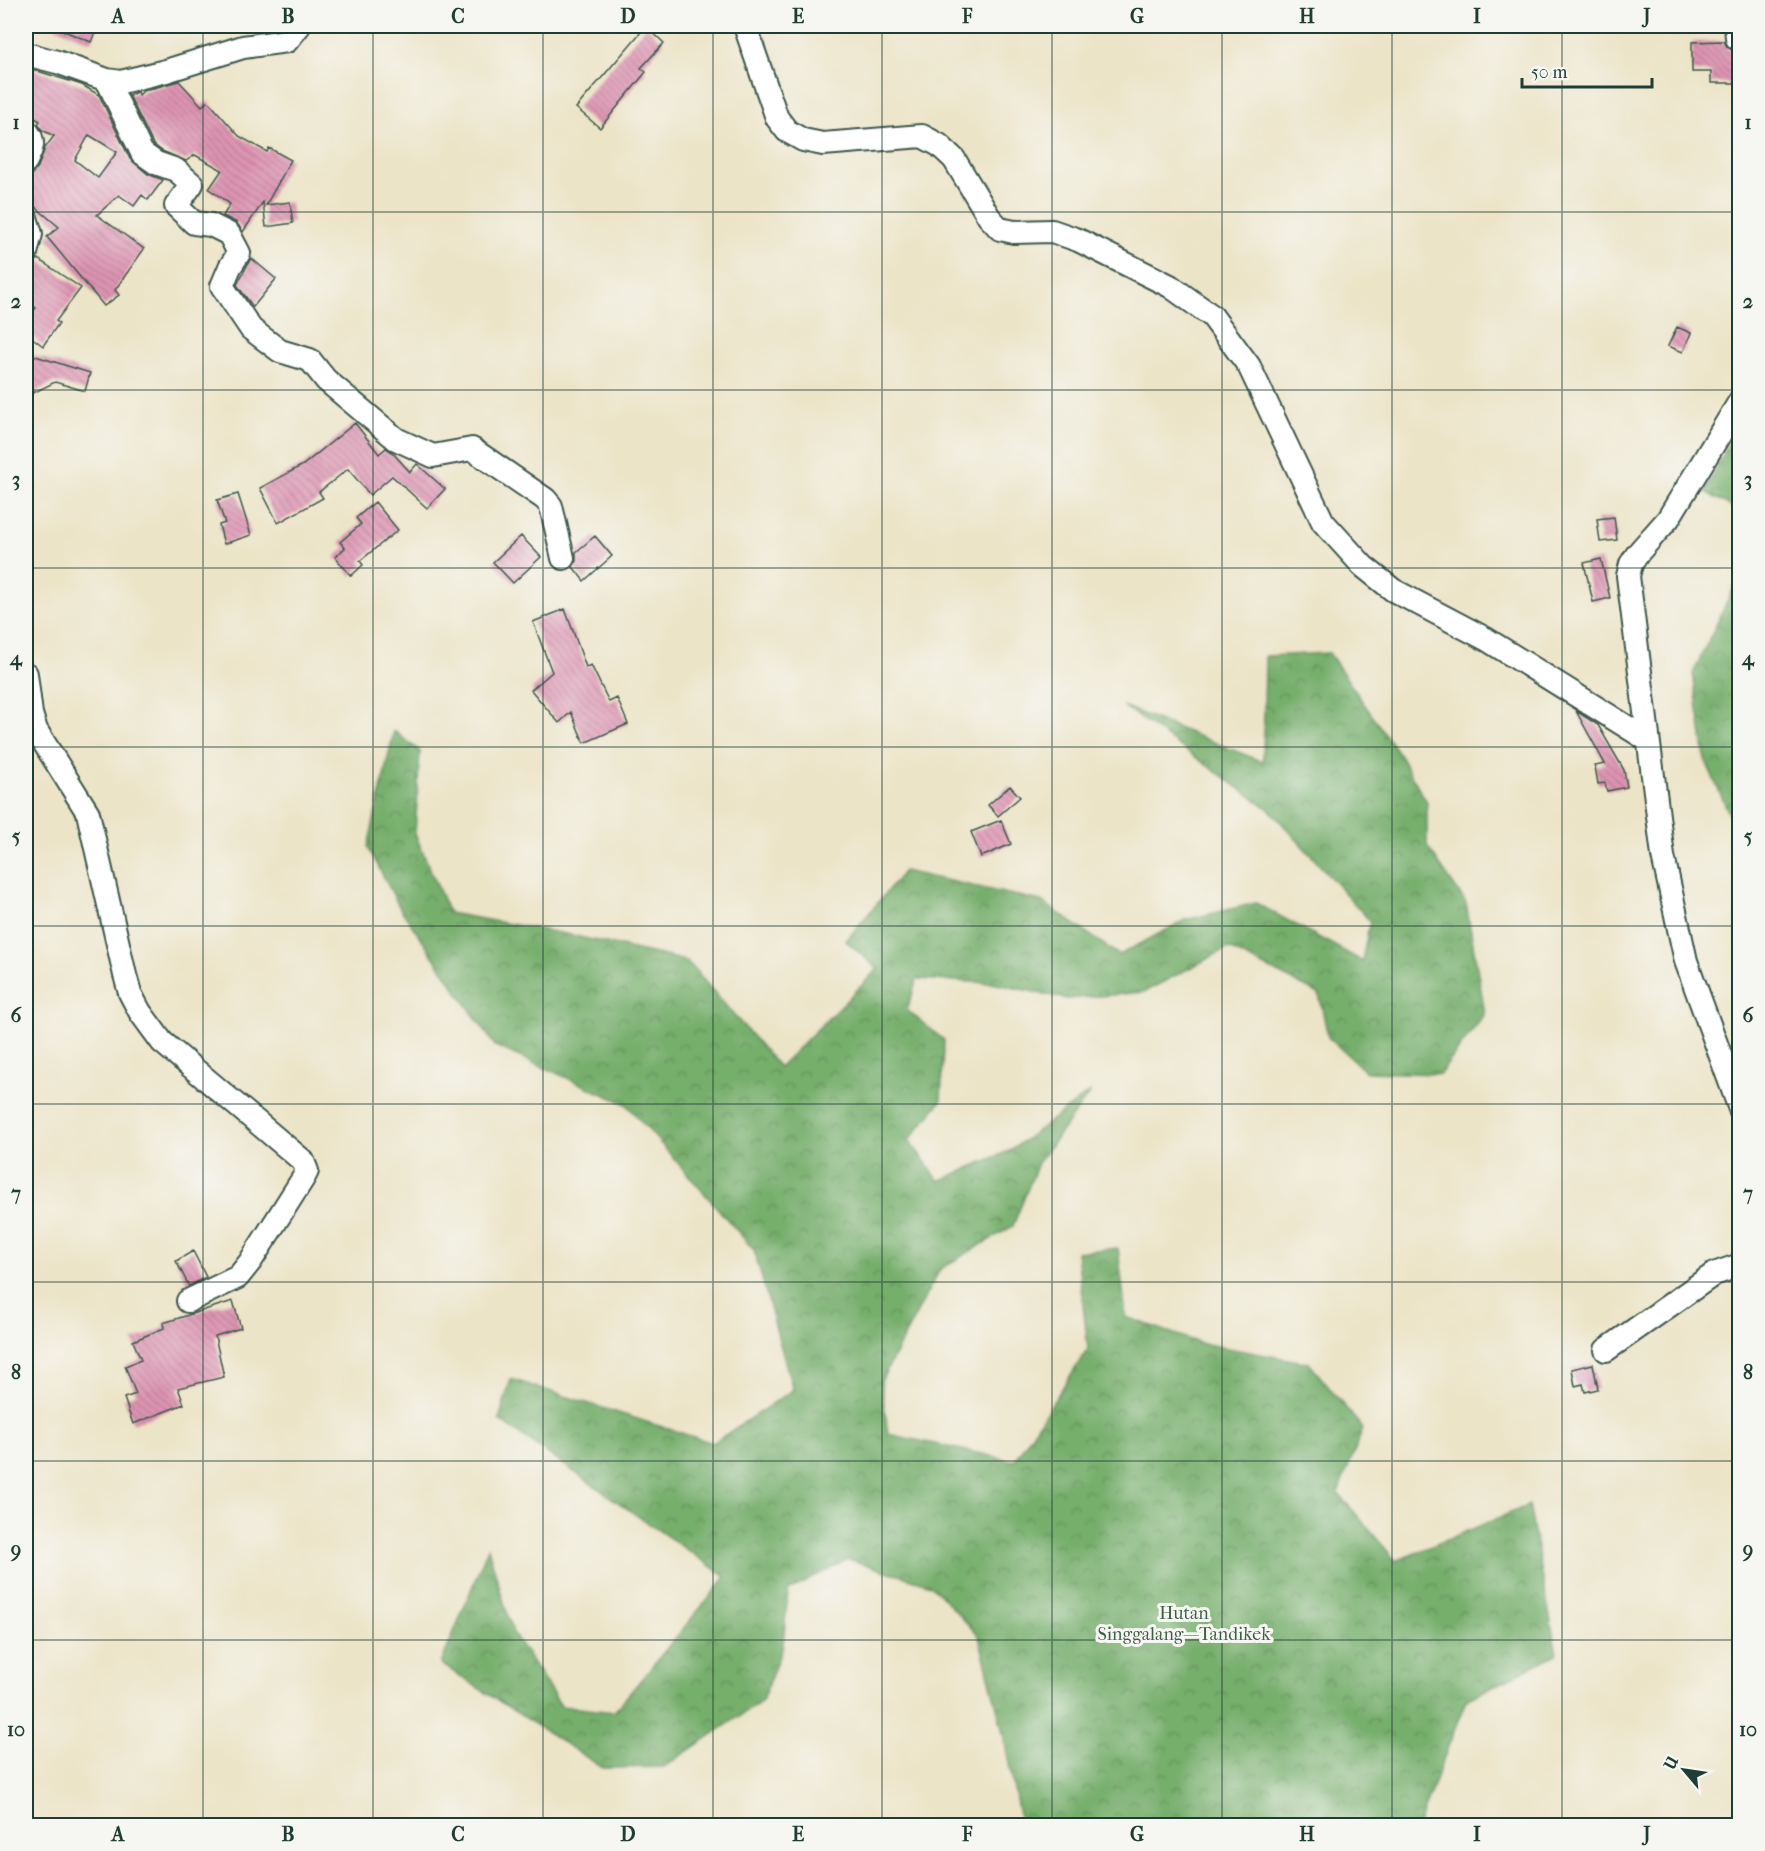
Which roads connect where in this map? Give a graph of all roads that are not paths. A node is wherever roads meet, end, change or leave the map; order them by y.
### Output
1 (299, 26) edge
2 (745, 26) edge
3 (1736, 26) edge
4 (1740, 39) edge
5 (26, 54) edge
6 (107, 80) junction
7 (26, 130) edge
8 (26, 161) edge
9 (26, 218) edge
10 (26, 253) edge
11 (1740, 401) edge
12 (563, 558) dead end
13 (26, 674) edge
14 (1648, 740) junction
15 (1740, 1109) edge
16 (1740, 1265) edge
17 (188, 1301) dead end
18 (1606, 1350) dead end

1 - 6 street
2 - 14 street
3 - 4 street
5 - 6 street
6 - 12 street
7 - 8 street
9 - 10 street
11 - 14 street
13 - 17 street
14 - 15 street
16 - 18 street

